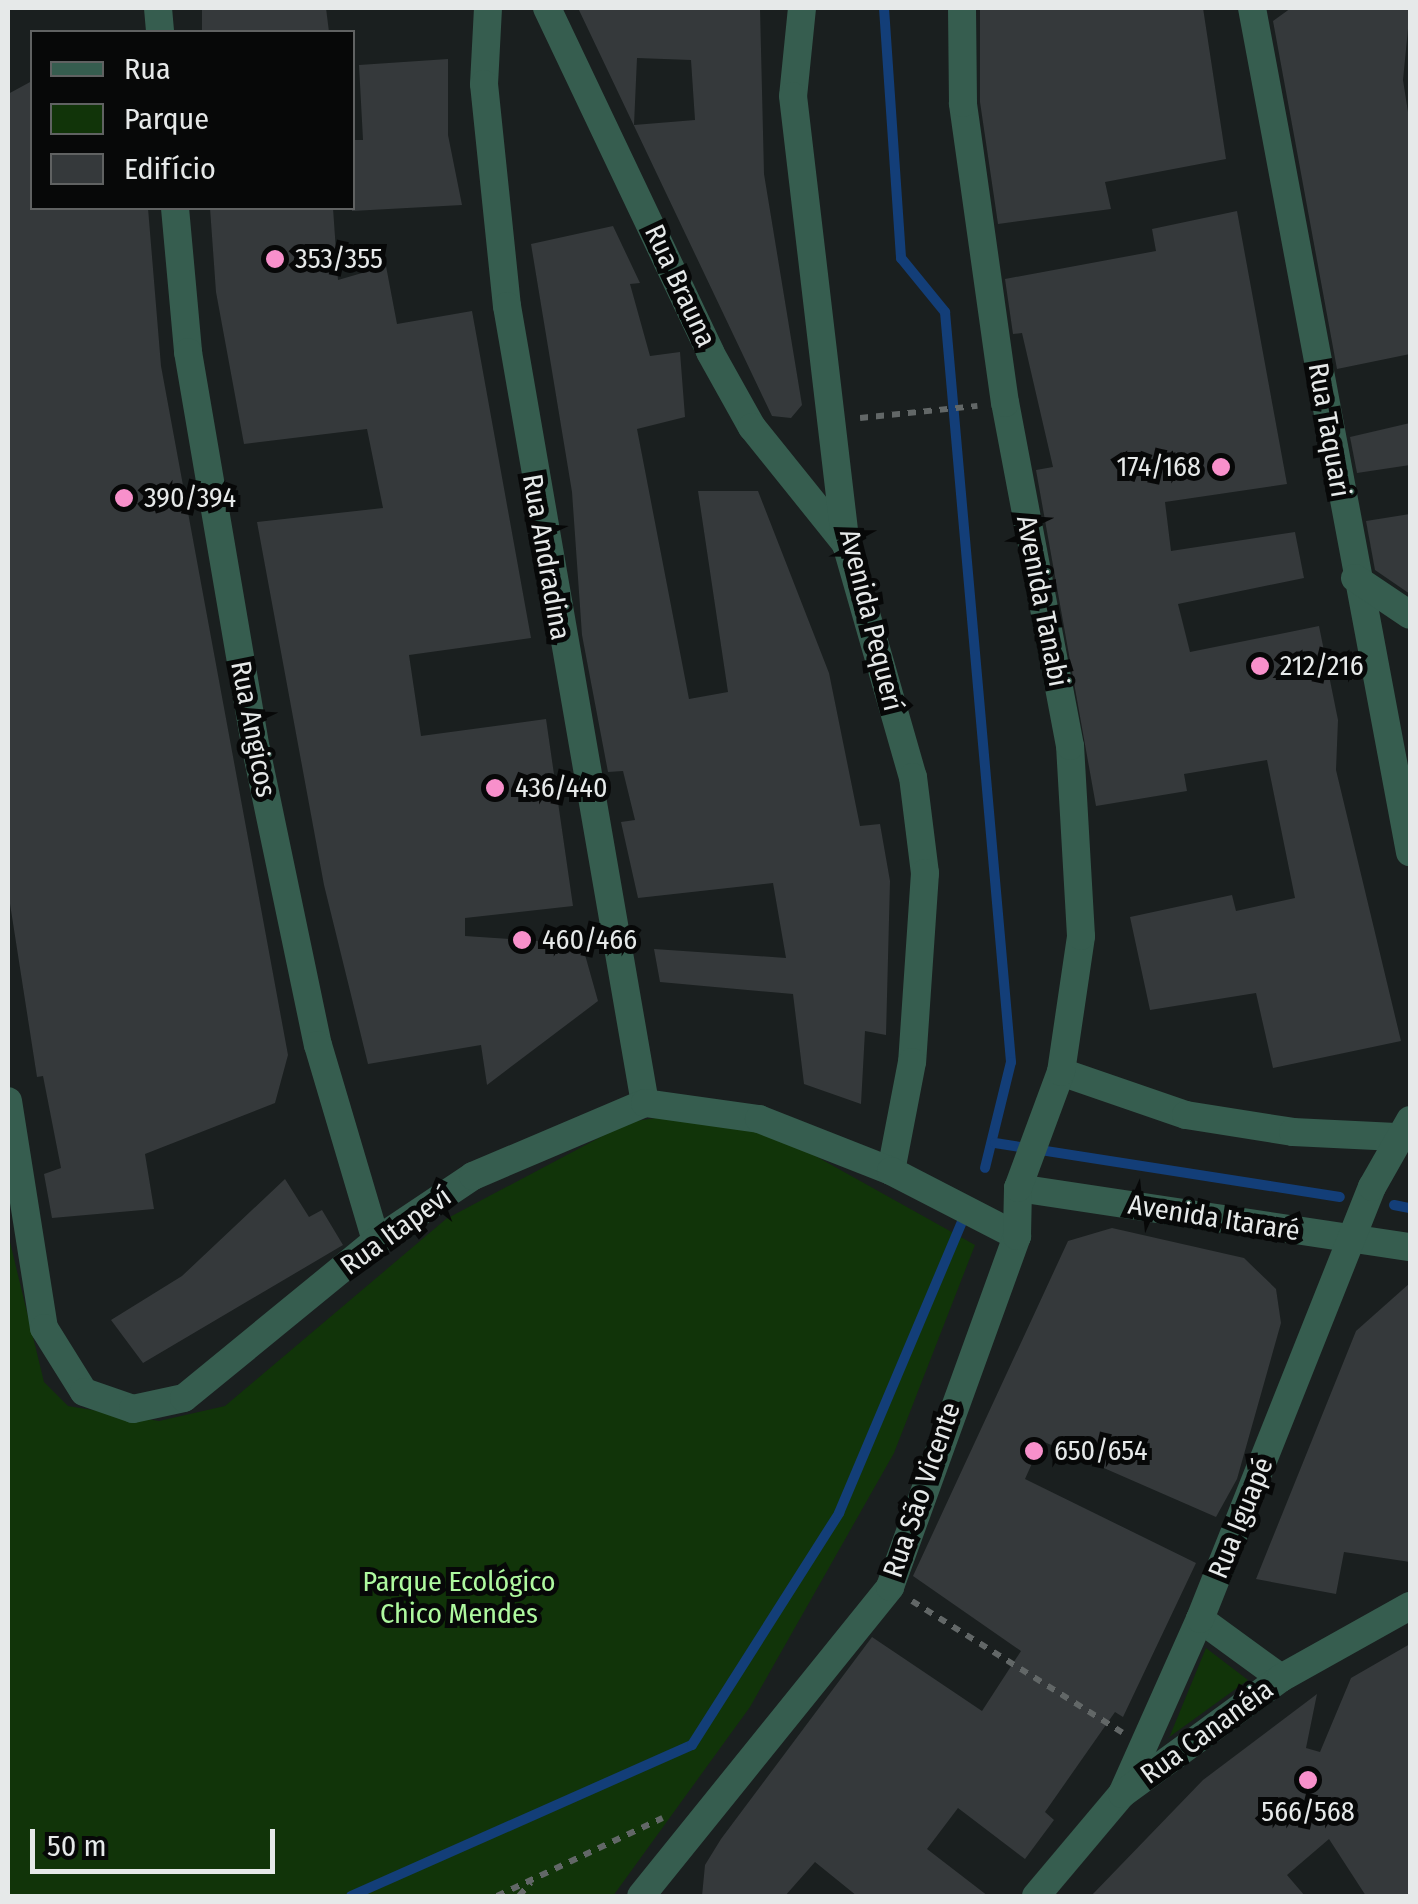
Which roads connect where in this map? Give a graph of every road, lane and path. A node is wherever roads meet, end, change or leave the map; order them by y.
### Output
1 (488, 8) edge
2 (548, 8) edge
3 (802, 8) edge
4 (962, 8) edge
5 (1252, 8) edge
6 (175, 210) edge
7 (1005, 403) junction
8 (859, 418) dead end
9 (846, 544) junction
10 (1355, 578) junction
11 (1410, 615) edge
12 (1410, 852) edge
13 (1060, 1072) junction
14 (8, 1100) edge
15 (645, 1102) junction
16 (1403, 1128) edge
17 (891, 1172) junction
18 (1018, 1188) junction
19 (1017, 1236) junction
20 (1355, 1239) junction
21 (376, 1241) junction
22 (1410, 1247) edge
23 (890, 1587) junction
24 (1410, 1606) edge
25 (1200, 1619) junction
26 (1281, 1678) junction
27 (1144, 1745) junction
28 (1122, 1794) junction
29 (672, 1814) dead end
30 (534, 1879) junction
31 (649, 1894) edge
32 (497, 1896) edge
33 (520, 1896) edge
34 (1036, 1896) edge

1 - 15 street, Rua Andradina
2 - 9 street, Rua Brauna
3 - 9 street, Avenida Pequerí
4 - 7 street, Avenida Tanabi
5 - 10 street, Rua Taquari
6 - 21 street, Rua Angicos
7 - 8 path
7 - 13 street, Avenida Tanabi
9 - 17 street, Avenida Pequerí
10 - 11 street
10 - 12 street, Rua Taquari
13 - 16 street
13 - 18 street, Avenida Tanabi
14 - 21 street, Rua Itapeví
15 - 17 street
15 - 21 street, Rua Itapeví
16 - 20 street
17 - 19 street
18 - 19 street, Rua São Vicente
18 - 20 street, Avenida Itararé
19 - 23 street, Rua São Vicente
20 - 22 street, Avenida Itararé
20 - 25 street, Rua Iguapé
23 - 27 path
23 - 31 street, Rua São Vicente
24 - 26 street, Rua Cananéia
25 - 26 street
25 - 27 street, Rua Iguapé
26 - 28 street, Rua Cananéia
27 - 28 street, Rua Iguapé
28 - 34 street, Rua Cananéia
29 - 30 path
30 - 32 path
30 - 33 path

